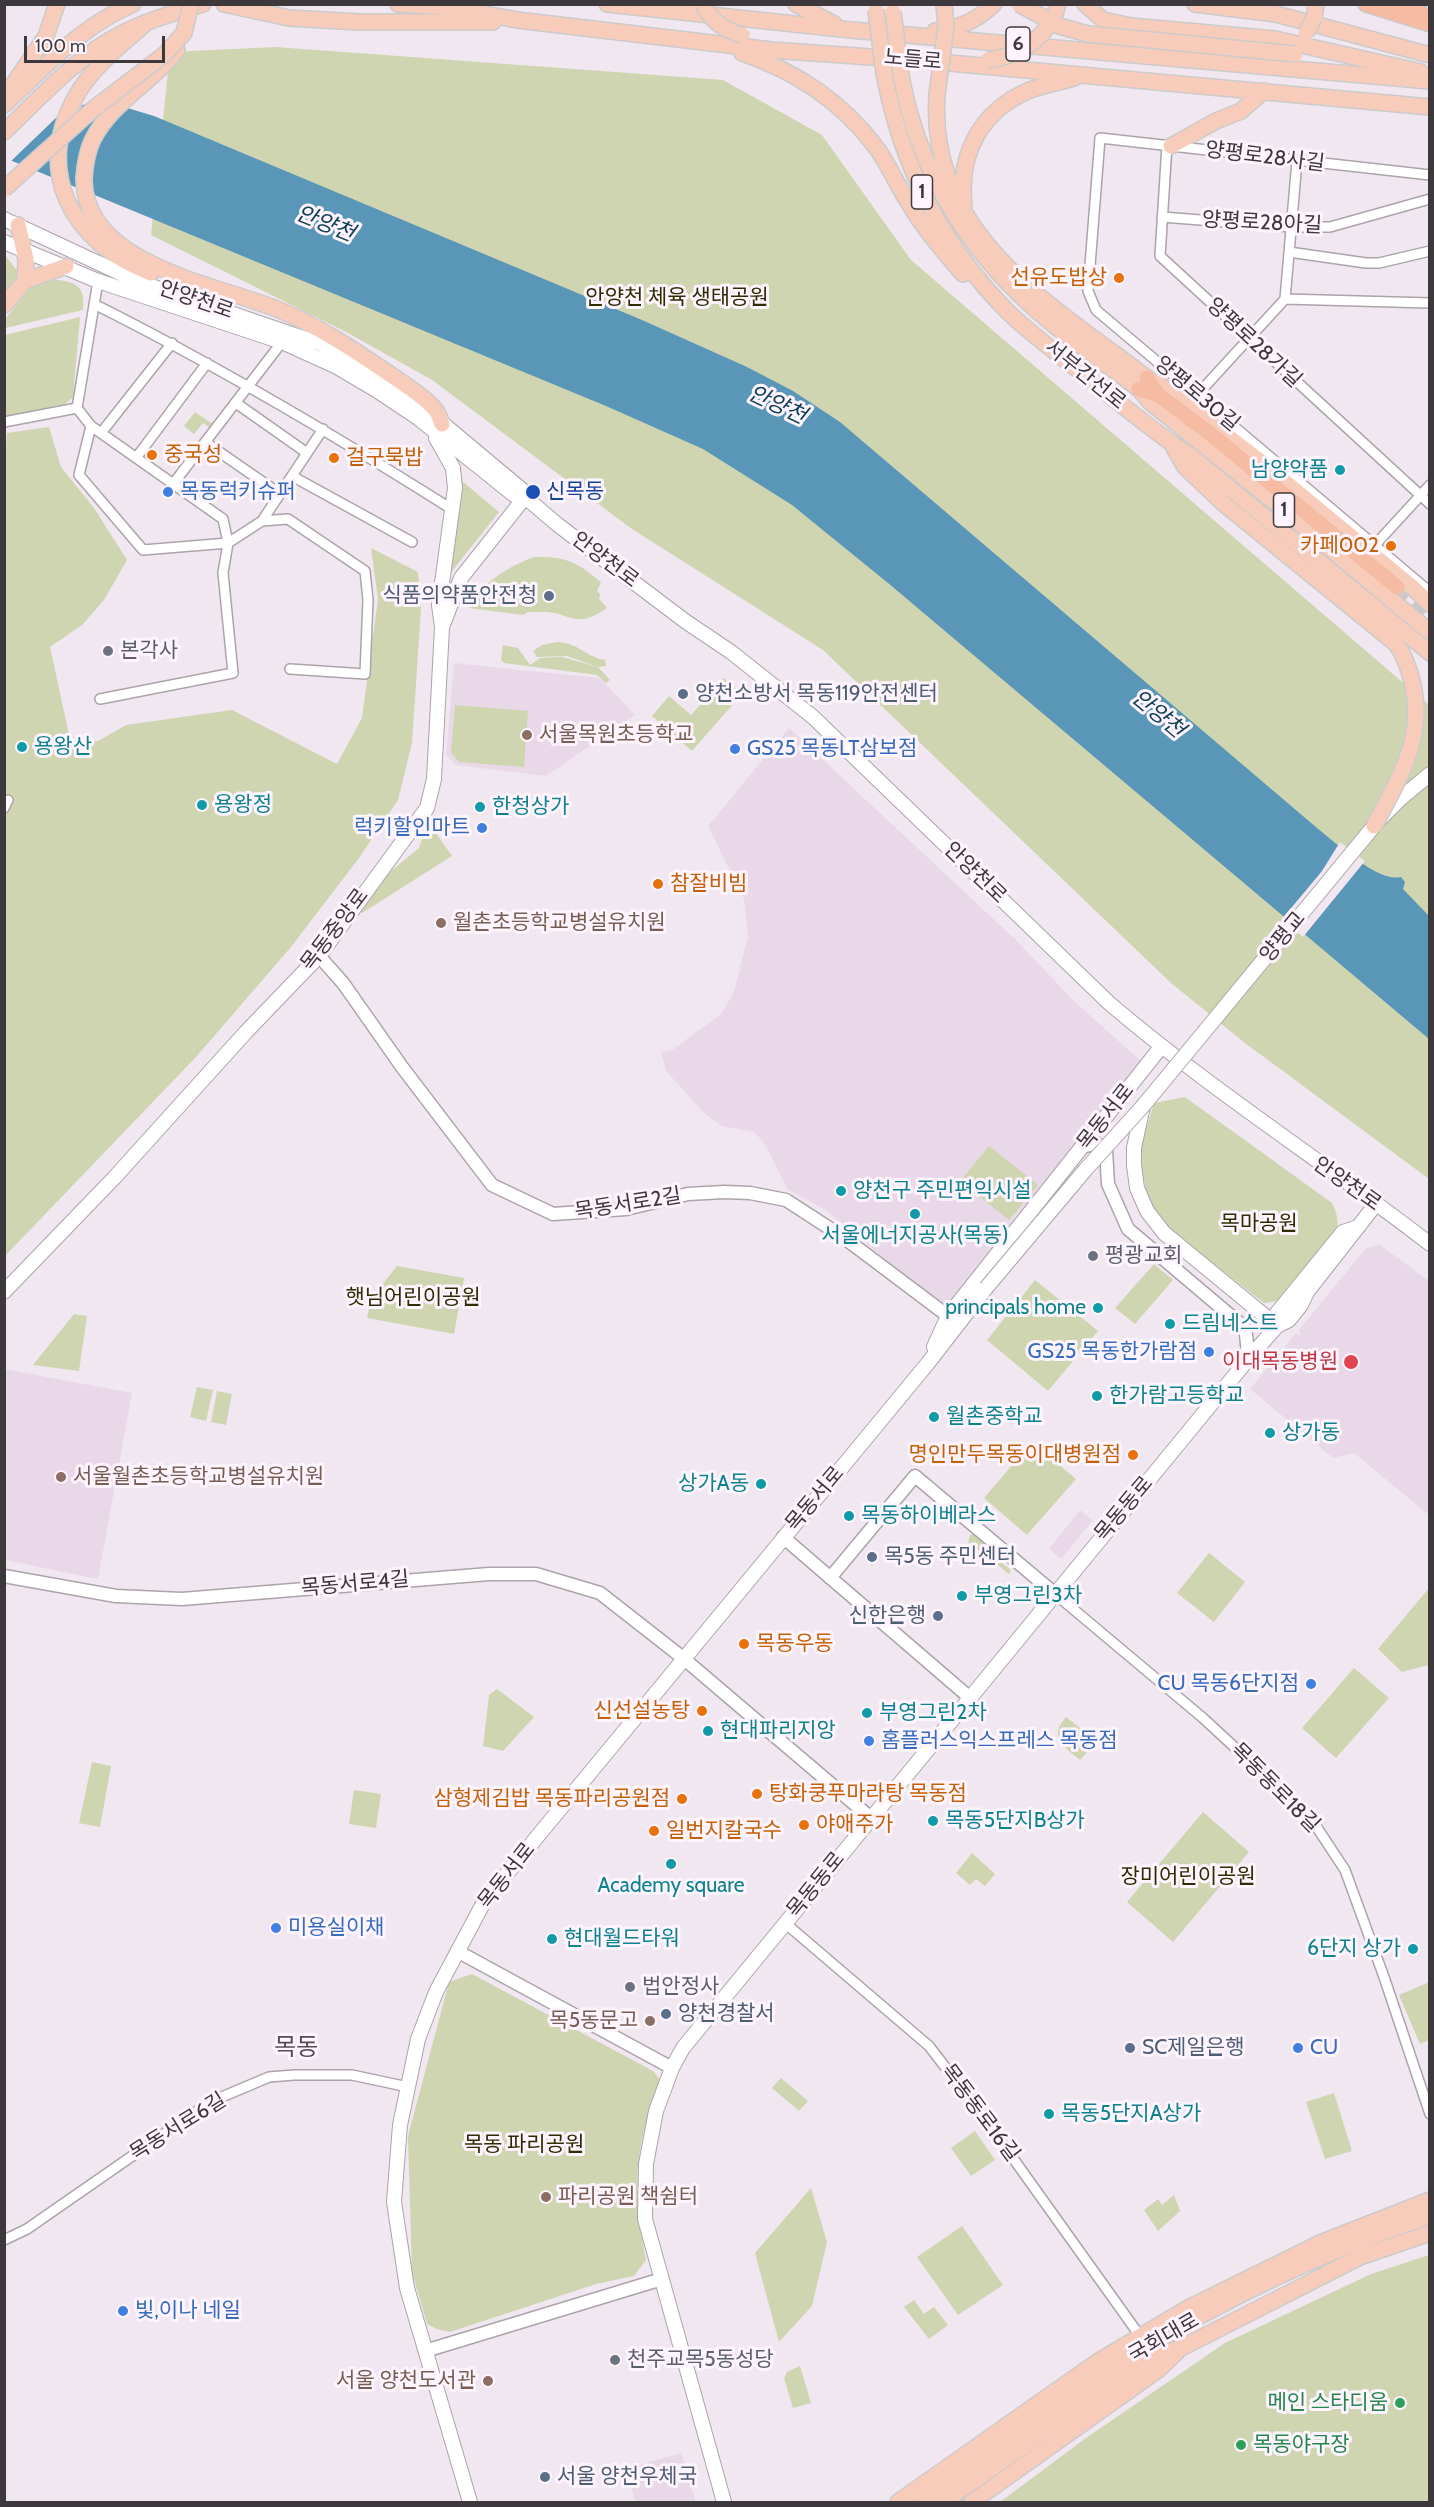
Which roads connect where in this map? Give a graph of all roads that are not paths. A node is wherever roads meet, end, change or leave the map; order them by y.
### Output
1 (57, 4) edge
2 (191, 4) edge
3 (203, 4) edge
4 (224, 4) edge
5 (398, 4) edge
6 (607, 4) edge
7 (703, 4) edge
8 (796, 4) edge
9 (944, 4) edge
10 (994, 4) edge
11 (1019, 4) edge
12 (1085, 4) edge
13 (1195, 4) edge
14 (1366, 4) edge
15 (1401, 4) edge
16 (127, 7) edge
17 (876, 7) edge
18 (893, 8) edge
19 (1056, 11) edge
20 (1315, 11) edge
21 (1430, 17) edge
22 (517, 20) junction
23 (147, 22) junction
24 (1430, 24) edge
25 (851, 30) junction
26 (184, 33) junction
27 (902, 34) junction
28 (1275, 39) junction
29 (714, 43) junction
30 (771, 50) junction
31 (1430, 55) edge
32 (928, 61) junction
33 (1387, 64) junction
34 (1084, 75) junction
35 (1430, 75) edge
36 (1430, 81) edge
37 (1264, 92) junction
38 (4, 97) edge
39 (4, 105) edge
40 (1430, 107) edge
41 (4, 132) edge
42 (1100, 138) joint
43 (1169, 146) junction
44 (1297, 160) junction
45 (1430, 175) edge
46 (4, 189) edge
47 (1430, 200) edge
48 (965, 210) junction
49 (1162, 217) junction
50 (11, 222) edge
51 (1291, 227) junction
52 (4, 242) edge
53 (24, 250) junction
54 (1430, 251) edge
55 (1289, 252) junction
56 (60, 264) junction
57 (108, 269) junction
58 (25, 281) junction
59 (98, 281) junction
60 (992, 295) junction
61 (1285, 299) junction
62 (1430, 303) edge
63 (94, 304) junction
64 (4, 305) edge
65 (1250, 339) junction
66 (282, 342) junction
67 (172, 343) junction
68 (207, 363) junction
69 (361, 366) junction
70 (1143, 384) junction
71 (248, 386) junction
72 (1198, 394) junction
73 (236, 402) junction
74 (77, 408) junction
75 (4, 422) edge
76 (435, 425) junction
77 (92, 426) junction
78 (323, 429) junction
79 (101, 433) junction
80 (205, 442) junction
81 (1171, 443) junction
82 (307, 453) junction
83 (136, 458) junction
84 (292, 476) junction
85 (173, 484) junction
86 (1430, 485) edge
87 (280, 494) junction
88 (1420, 496) junction
89 (525, 497) junction
90 (1430, 504) edge
91 (453, 510) junction
92 (262, 521) junction
93 (411, 542) dead end
94 (228, 543) junction
95 (1375, 545) junction
96 (1397, 587) tunnel mouth
97 (1430, 592) edge
98 (1430, 604) edge
99 (442, 627) junction
100 (1430, 632) edge
101 (1430, 653) edge
102 (290, 669) dead end
103 (100, 699) dead end
104 (1430, 774) edge
105 (1374, 826) junction
106 (319, 956) junction
107 (1161, 1047) junction
108 (1143, 1106) junction
109 (1081, 1147) junction
110 (1376, 1204) junction
111 (1430, 1244) edge
112 (7, 1283) edge
113 (948, 1316) junction
114 (1277, 1326) junction
115 (1249, 1358) junction
116 (928, 1363) junction
117 (783, 1537) junction
118 (4, 1576) edge
119 (830, 1578) junction
120 (1054, 1593) junction
121 (683, 1658) junction
122 (969, 1697) junction
123 (871, 1818) junction
124 (784, 1923) junction
125 (457, 1950) junction
126 (672, 2068) junction
127 (408, 2087) junction
128 (1430, 2114) edge
129 (1430, 2200) edge
130 (1430, 2216) edge
131 (1430, 2234) edge
132 (4, 2240) edge
133 (662, 2279) junction
134 (1140, 2336) junction
135 (1182, 2347) junction
136 (425, 2351) junction
137 (470, 2502) edge
138 (724, 2502) edge
139 (898, 2502) edge
140 (923, 2502) edge
141 (943, 2502) edge
142 (972, 2502) edge

1 - 38 main road
2 - 26 main road, bridge
3 - 23 main road
4 - 22 main road
5 - 22 main road, 노들로 / 6
6 - 25 main road, 노들로 / 6
7 - 30 main road, bridge
8 - 25 main road
9 - 48 main road, bridge
10 - 27 main road
11 - 33 main road, bridge
12 - 28 main road
13 - 31 main road
14 - 24 highway
15 - 21 highway
16 - 39 main road
17 - 60 main road, 서부간선로 / 1, bridge
18 - 70 main road, 서부간선로 / 1, bridge
19 - 32 main road, bridge
20 - 28 main road, bridge
22 - 29 main road, 노들로 / 6
23 - 41 main road
23 - 69 main road, bridge
25 - 27 main road, 노들로 / 6
26 - 46 main road, bridge
26 - 76 main road
27 - 36 main road, 노들로 / 6
28 - 33 main road
29 - 30 main road, 노들로 / 6
29 - 60 main road
30 - 32 main road, 노들로 / 6
32 - 34 main road, 노들로 / 6
33 - 35 main road
34 - 37 main road, 노들로 / 6
34 - 48 main road
37 - 40 main road, 노들로 / 6
37 - 43 main road
42 - 43 street, 양평로28사길
42 - 72 street, 양평로30길
43 - 44 street, 양평로28사길
43 - 49 street, 양평로28가길
44 - 45 street, 양평로28사길
44 - 51 street
47 - 51 street, 양평로28아길
48 - 70 main road
49 - 51 street, 양평로28아길
49 - 65 street, 양평로28가길
50 - 53 main road
50 - 57 main road, 안양천로
51 - 55 street
52 - 53 main road, 안양천로
53 - 56 main road, 안양천로
53 - 58 main road
54 - 55 street
55 - 61 street
56 - 57 main road
56 - 58 main road
56 - 59 main road, 안양천로
57 - 69 main road, 안양천로
58 - 64 main road
59 - 63 street
59 - 66 main road, 안양천로
60 - 81 main road, 서부간선로 / 1
61 - 62 street
61 - 65 street
63 - 67 street
63 - 74 street
65 - 72 street
65 - 88 street, 양평로28가길
66 - 71 street
66 - 76 main road, 안양천로
67 - 68 street
67 - 79 street
68 - 71 street
68 - 83 street
69 - 76 main road, 안양천로
70 - 96 highway
70 - 98 main road
70 - 100 main road, 서부간선로 / 1
71 - 73 street
71 - 78 street
72 - 95 street, 양평로30길
73 - 80 street
73 - 82 street
74 - 75 street
74 - 77 street
76 - 89 main road, 안양천로
76 - 91 main road
77 - 79 street
77 - 94 street
78 - 82 street
78 - 91 street
79 - 83 street
80 - 85 street
80 - 87 street
81 - 101 main road, 서부간선로 / 1
81 - 105 main road, bridge
82 - 84 street
83 - 85 street
84 - 87 street
84 - 93 street
85 - 94 street
86 - 88 street
87 - 92 street
88 - 90 street, 양평로28가길
88 - 95 street
89 - 99 main road, 목동중앙로
89 - 107 main road, 안양천로
91 - 99 main road
92 - 94 street
92 - 102 street
94 - 103 street
95 - 97 street, 양평로30길
99 - 106 main road, 목동중앙로
104 - 105 main road, 양평교, bridge
105 - 108 main road, 양평교, bridge
106 - 112 main road, 목동중앙로
106 - 113 street, 목동서로2길
107 - 109 main road, 목동서로
107 - 110 main road, 안양천로
108 - 114 main road
108 - 116 main road, 목동서로, bridge
109 - 113 main road, 목동서로
109 - 115 street
110 - 111 main road, 안양천로
110 - 114 main road, 목동동로
113 - 116 main road, 목동서로
114 - 115 main road, 목동동로
115 - 120 main road, 목동동로
116 - 117 main road, 목동서로
117 - 119 street
117 - 121 main road, 목동서로
118 - 121 street, 목동서로4길
119 - 120 street
119 - 122 street
120 - 122 main road, 목동동로
120 - 128 street, 목동동로18길
121 - 123 street, 목동서로4길
121 - 125 main road, 목동서로
122 - 123 main road, 목동동로
123 - 124 main road, 목동동로
124 - 126 main road, 목동동로
124 - 134 street, 목동동로16길
125 - 126 street
125 - 127 main road, 목동서로
126 - 133 main road, 목동동로
127 - 132 street, 목동서로6길
127 - 136 main road, 목동서로
129 - 134 main road
130 - 140 main road, 국회대로
131 - 135 main road, 국회대로
133 - 136 street
133 - 138 main road, 목동동로
134 - 139 main road
135 - 141 main road, 국회대로
135 - 142 main road
136 - 137 main road, 목동서로

